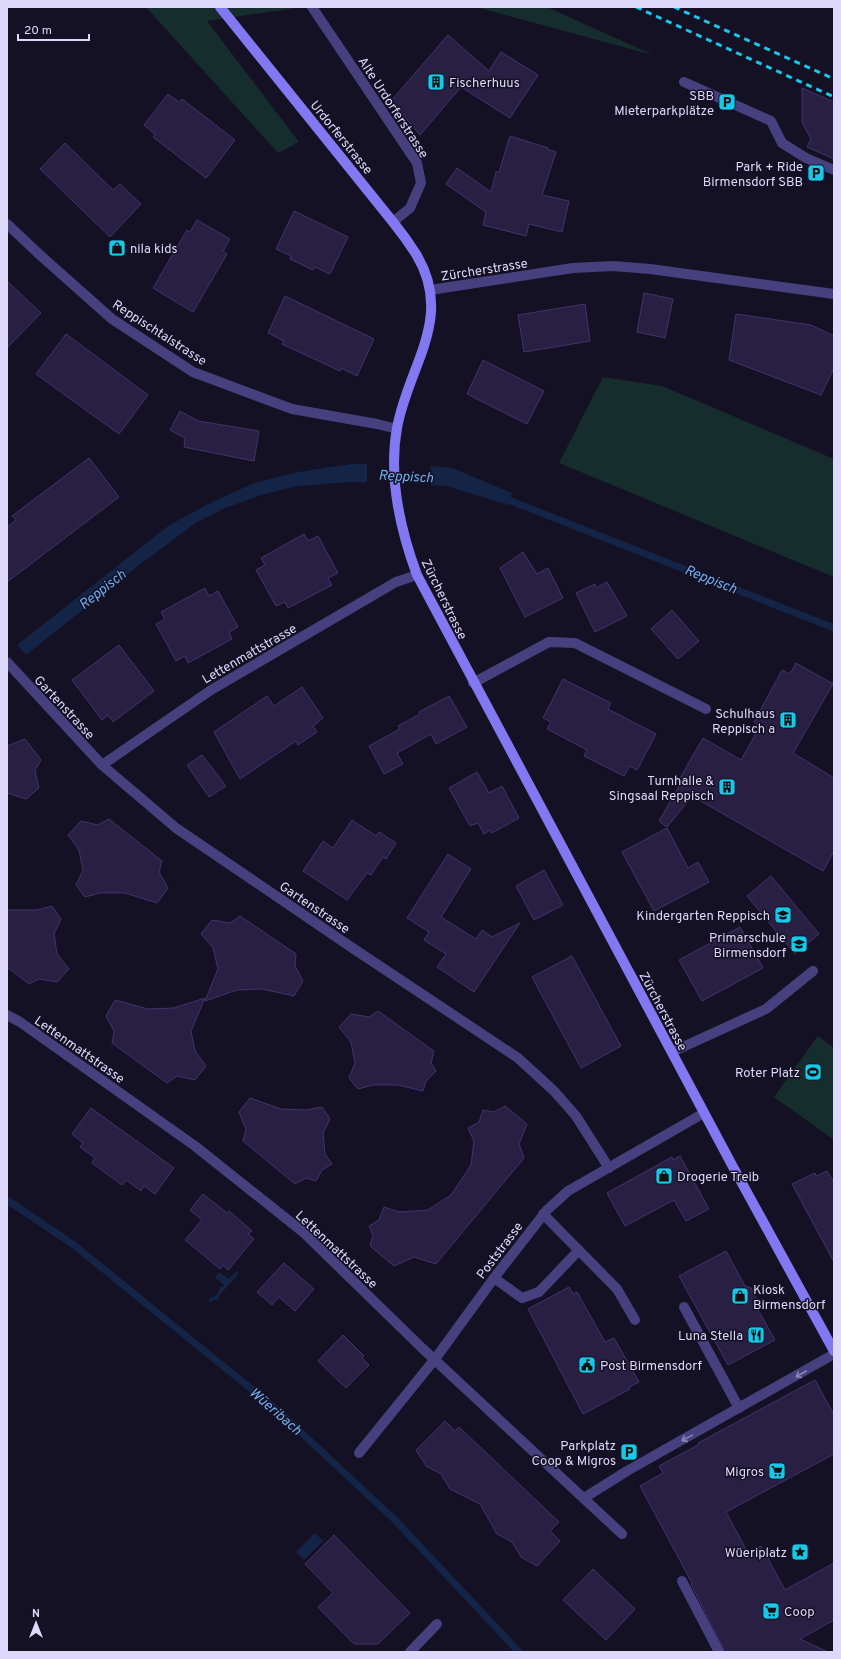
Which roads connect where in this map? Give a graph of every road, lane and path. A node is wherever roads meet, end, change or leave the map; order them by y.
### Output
1 (220, 7) edge
2 (312, 7) edge
3 (684, 82) dead end
4 (834, 170) edge
5 (393, 222) junction
6 (7, 224) edge
7 (430, 290) junction
8 (834, 294) edge
9 (397, 429) junction
10 (417, 575) junction
11 (7, 662) edge
12 (473, 682) junction
13 (706, 709) dead end
14 (102, 765) junction
15 (814, 971) dead end
16 (7, 1015) edge
17 (672, 1052) junction
18 (704, 1113) junction
19 (609, 1168) junction
20 (543, 1214) junction
21 (578, 1250) junction
22 (494, 1278) junction
23 (684, 1307) dead end
24 (635, 1320) dead end
25 (834, 1353) edge
26 (435, 1359) junction
27 (739, 1408) junction
28 (359, 1453) dead end
29 (584, 1498) junction
30 (622, 1534) dead end
31 (682, 1581) dead end
32 (437, 1624) dead end
33 (410, 1652) edge
34 (719, 1652) edge

1 - 5 main road, Urdorferstrasse
2 - 5 street, Alte Urdorferstrasse
3 - 4 street
5 - 7 main road, Urdorferstrasse
6 - 9 street, Reppischtalstrasse
7 - 8 street, Zürcherstrasse
7 - 9 main road, Zürcherstrasse
9 - 10 main road, Zürcherstrasse
10 - 12 main road, Zürcherstrasse
10 - 14 street, Lettenmattstrasse
11 - 14 street, Gartenstrasse
12 - 13 street
12 - 17 main road, Zürcherstrasse
14 - 19 street, Gartenstrasse
15 - 17 street
16 - 26 street, Lettenmattstrasse
17 - 18 main road, Zürcherstrasse
18 - 19 street, Poststrasse
18 - 25 main road, Zürcherstrasse
19 - 20 street, Poststrasse
20 - 21 street
20 - 22 street, Poststrasse
21 - 22 street
21 - 24 street
22 - 26 street, Poststrasse
23 - 27 street
25 -> 27 street
26 - 28 street, Poststrasse
26 - 29 street, Lettenmattstrasse
27 -> 29 street
29 - 30 street, Lettenmattstrasse
31 - 34 street
32 - 33 street

